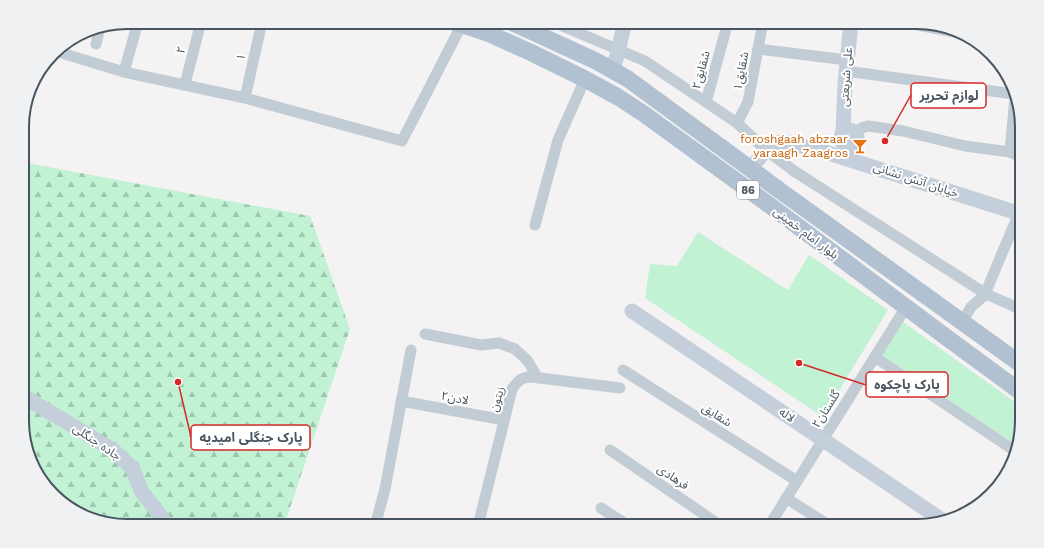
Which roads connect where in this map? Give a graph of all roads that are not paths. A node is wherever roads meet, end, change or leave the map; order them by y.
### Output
1 (136, 29) edge
2 (199, 29) edge
3 (260, 29) edge
4 (455, 29) edge
5 (475, 29) edge
6 (526, 29) edge
7 (570, 29) edge
8 (624, 29) edge
9 (726, 29) edge
10 (762, 29) edge
11 (850, 29) edge
12 (99, 33) edge
13 (96, 44) dead end
14 (758, 49) junction
15 (619, 50) junction
16 (62, 53) edge
17 (846, 65) junction
18 (613, 71) junction
19 (124, 72) junction
20 (585, 79) junction
21 (186, 84) junction
22 (1009, 93) edge
23 (245, 98) junction
24 (706, 102) junction
25 (1014, 112) edge
26 (737, 123) junction
27 (848, 138) junction
28 (766, 150) junction
29 (822, 151) junction
30 (1010, 152) junction
31 (1015, 154) edge
32 (862, 163) junction
33 (750, 169) junction
34 (739, 183) junction
35 (1015, 209) edge
36 (534, 225) dead end
37 (1015, 225) edge
38 (985, 294) junction
39 (906, 307) junction
40 (1015, 307) edge
41 (632, 311) dead end
42 (962, 322) junction
43 (425, 334) dead end
44 (411, 350) dead end
45 (875, 357) junction
46 (1015, 360) edge
47 (623, 370) dead end
48 (1015, 374) edge
49 (538, 378) junction
50 (1006, 381) junction
51 (1015, 387) edge
52 (620, 388) dead end
53 (29, 400) edge
54 (401, 401) junction
55 (504, 420) junction
56 (823, 439) junction
57 (1011, 448) edge
58 (610, 450) dead end
59 (797, 482) junction
60 (786, 498) junction
61 (601, 508) dead end
62 (937, 517) edge
63 (163, 519) edge
64 (377, 519) edge
65 (480, 519) edge
66 (618, 519) edge
67 (711, 519) edge
68 (773, 519) edge
69 (819, 519) edge

1 - 19 street
2 - 21 street, ۲
3 - 23 street, ۱
4 - 23 street
5 - 20 main road, بلوار امام خمینی / 86
6 - 18 main road, بلوار امام خمینی / 86
7 - 15 street
8 - 15 street
9 - 24 street, شقایق۲
10 - 14 street, شقایق۱
11 - 17 street, علی شریعتی
12 - 13 street
14 - 17 street
14 - 26 street, شقایق۱
15 - 18 street
15 - 24 street
16 - 19 street
17 - 22 street
17 - 27 street, علی شریعتی
18 - 33 main road, بلوار امام خمینی / 86
19 - 21 street
20 - 34 main road, بلوار امام خمینی / 86
20 - 36 street
21 - 23 street
24 - 26 street
25 - 30 street
26 - 28 street
27 - 29 street
27 - 30 street
27 - 32 street
28 - 29 street, خیابان آتش نشانی
28 - 33 street, خیابان آتش نشانی
28 - 38 street
29 - 32 street, خیابان آتش نشانی
30 - 31 street
32 - 35 street, خیابان آتش نشانی
33 - 34 main road
33 - 42 main road, بلوار امام خمینی / 86
34 - 39 main road, بلوار امام خمینی / 86
37 - 38 street
38 - 40 street
38 - 42 street
39 - 45 street, گلستان۲
39 - 50 main road, بلوار امام خمینی / 86
41 - 56 street, لاله
42 - 46 main road, بلوار امام خمینی / 86
43 - 49 street
44 - 54 street
45 - 56 street, گلستان۲
45 - 57 street
47 - 59 street, شقایق
48 - 50 main road
49 - 52 street, زیتون
49 - 55 street, زیتون
50 - 51 main road, بلوار امام خمینی / 86
53 - 63 street, جاده جنگلی
54 - 55 street, لادن۲
54 - 64 street
55 - 65 street, زیتون
56 - 59 street, گلستان۲
56 - 62 street, لاله
58 - 67 street, فرهادی
59 - 60 street, گلستان۲
60 - 68 street, گلستان۲
60 - 69 street
61 - 66 street

